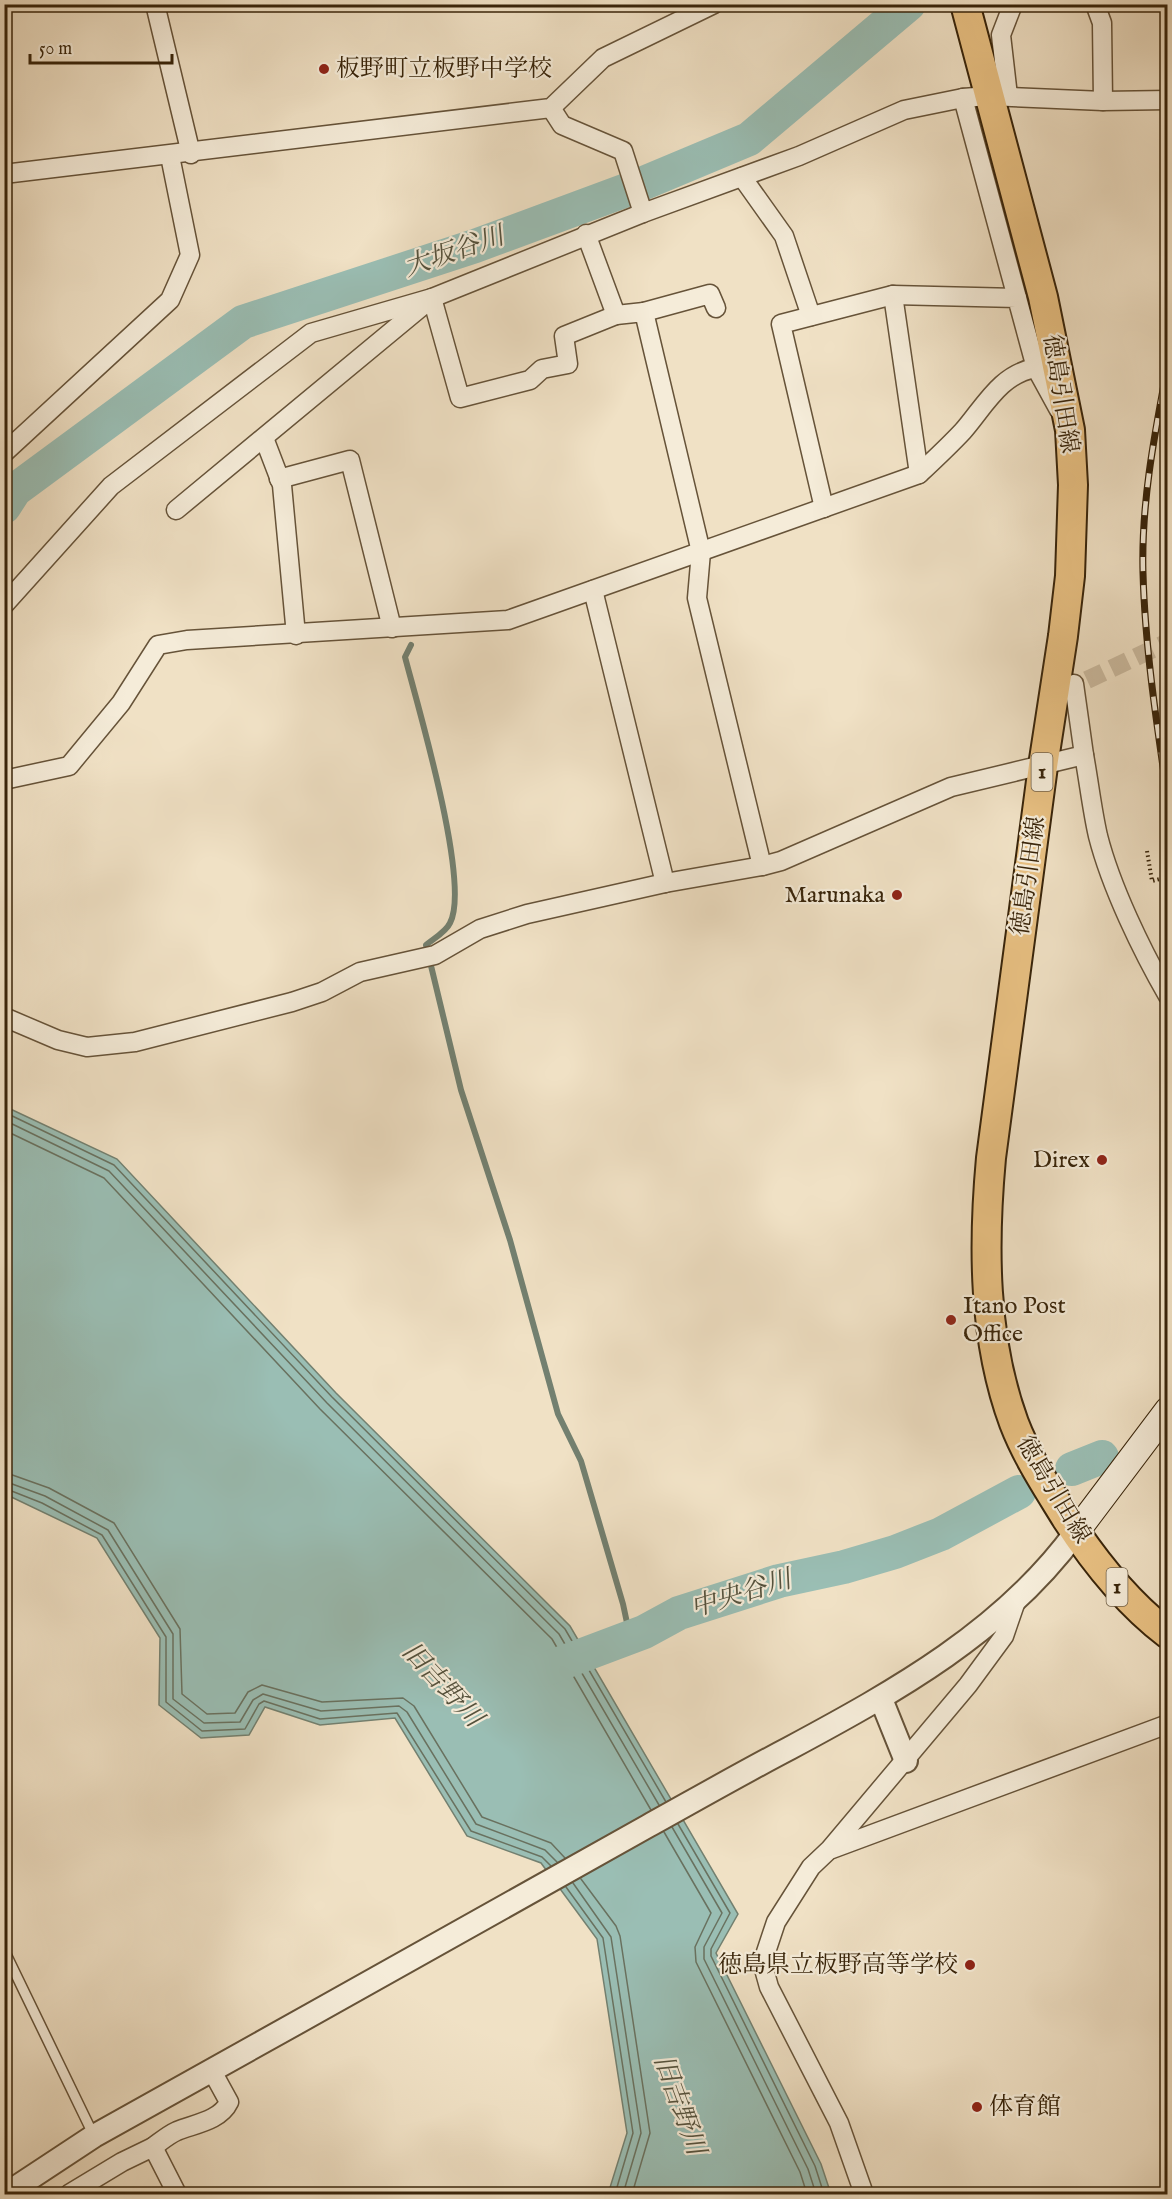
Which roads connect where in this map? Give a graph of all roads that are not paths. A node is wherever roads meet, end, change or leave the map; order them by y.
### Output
1 (154, 4) edge
2 (714, 4) edge
3 (965, 4) edge
4 (1013, 4) edge
5 (1095, 4) edge
6 (986, 97) junction
7 (1167, 99) edge
8 (1103, 101) junction
9 (552, 108) junction
10 (191, 154) junction
11 (170, 156) junction
12 (4, 174) edge
13 (742, 177) junction
14 (642, 209) junction
15 (586, 234) junction
16 (893, 295) junction
17 (432, 298) junction
18 (1017, 298) junction
19 (716, 309) dead end
20 (644, 312) junction
21 (616, 315) junction
22 (811, 316) junction
23 (1036, 368) junction
24 (1070, 430) junction
25 (264, 438) junction
26 (4, 453) edge
27 (919, 474) junction
28 (279, 479) junction
29 (824, 508) junction
30 (176, 510) dead end
31 (701, 552) junction
32 (593, 590) junction
33 (4, 605) edge
34 (392, 628) junction
35 (296, 635) junction
36 (1063, 636) junction
37 (1084, 755) junction
38 (1043, 766) junction
39 (4, 780) edge
40 (762, 866) junction
41 (665, 883) junction
42 (1167, 996) edge
43 (4, 1017) edge
44 (1167, 1410) edge
45 (1076, 1533) junction
46 (1016, 1601) junction
47 (1167, 1634) edge
48 (881, 1699) junction
49 (1167, 1724) edge
50 (906, 1761) junction
51 (830, 1849) junction
52 (4, 1950) edge
53 (219, 2066) junction
54 (94, 2136) junction
55 (153, 2147) junction
56 (6, 2194) edge
57 (69, 2194) edge
58 (177, 2194) edge
59 (864, 2194) edge

1 - 10 street
2 - 9 street
3 - 6 main road, 徳島引田線 / 1
4 - 6 street
5 - 8 street
6 - 8 street
6 - 13 street
6 - 18 street
6 - 24 main road, 徳島引田線 / 1
7 - 8 street
9 - 10 street
9 - 14 street
10 - 11 street
11 - 12 street
11 - 26 street
13 - 14 street
13 - 22 street
14 - 15 street
15 - 17 street
15 - 21 street
16 - 18 street
16 - 22 street
16 - 27 street
17 - 21 street
17 - 25 street
17 - 33 street
18 - 23 street
19 - 20 street
20 - 21 street
20 - 31 street
22 - 29 street
23 - 24 street
23 - 27 street
24 - 36 main road, 徳島引田線 / 1
25 - 28 street
25 - 30 street
27 - 29 street
28 - 34 street
28 - 35 street
29 - 31 street
31 - 32 street
31 - 40 street
32 - 34 street
32 - 41 street
34 - 35 street
35 - 39 street
36 - 37 street
36 - 38 main road, 徳島引田線 / 1
37 - 38 street
37 - 42 street
38 - 40 street
38 - 45 main road, 徳島引田線 / 1
40 - 41 street
41 - 43 street
44 - 45 main road
45 - 46 street
45 - 47 main road, 徳島引田線 / 1
46 - 48 street
46 - 50 street
48 - 50 street
48 - 53 street
49 - 51 street
50 - 51 street
51 - 59 street
52 - 54 lane
53 - 54 street
53 - 55 street
54 - 56 street
55 - 57 street
55 - 58 street

